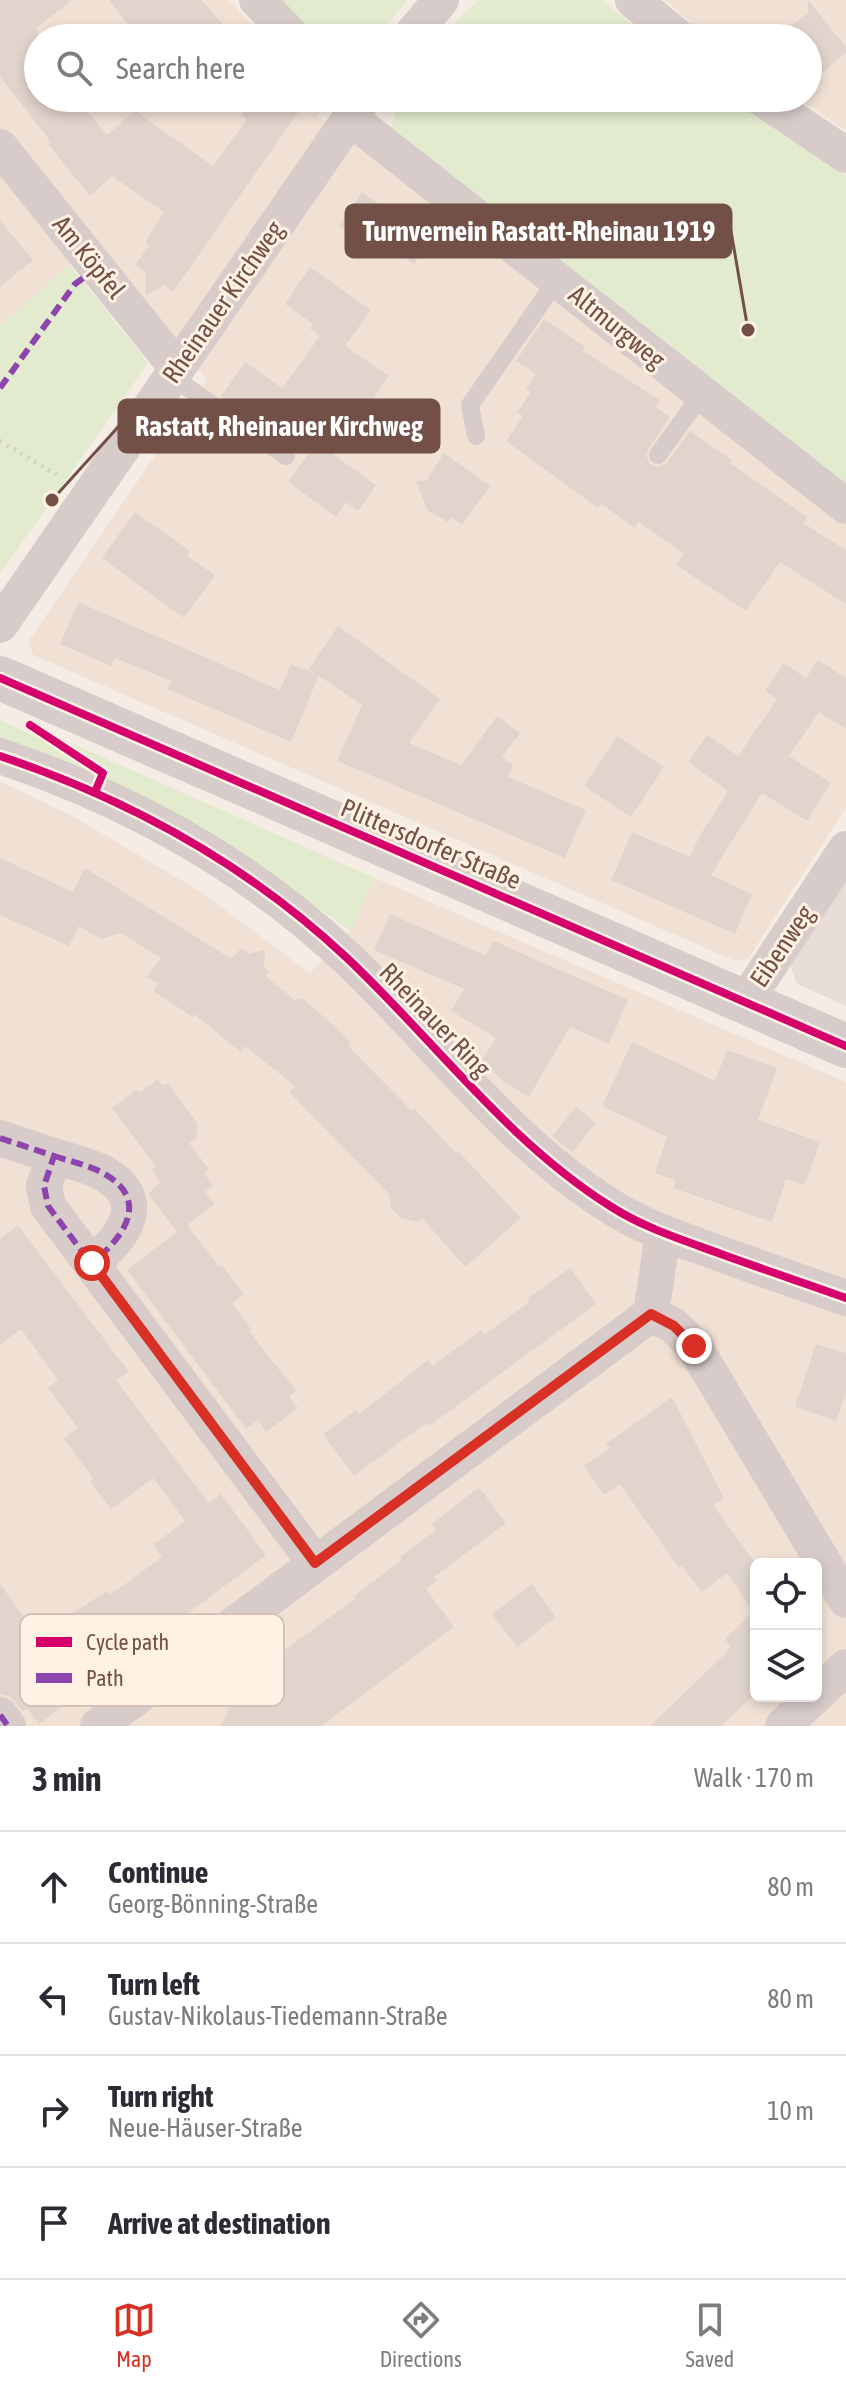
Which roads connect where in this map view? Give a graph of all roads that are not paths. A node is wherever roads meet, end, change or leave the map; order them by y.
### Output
1 (257, 0) edge
2 (441, 0) edge
3 (633, 0) edge
4 (280, 24) edge
5 (421, 24) edge
6 (662, 24) edge
7 (354, 112) edge
8 (362, 112) edge
9 (782, 112) edge
10 (0, 147) edge
11 (846, 155) edge
12 (557, 280) junction
13 (174, 372) junction
14 (701, 395) junction
15 (476, 436) dead end
16 (658, 455) dead end
17 (286, 456) dead end
18 (846, 506) edge
19 (0, 625) edge
20 (0, 678) edge
21 (0, 756) edge
22 (846, 849) edge
23 (745, 1002) junction
24 (846, 1046) edge
25 (0, 1138) edge
26 (54, 1156) junction
27 (663, 1234) junction
28 (92, 1263) junction
29 (846, 1298) edge
30 (651, 1314) junction
31 (315, 1563) junction
32 (846, 1600) edge
33 (247, 1614) edge
34 (846, 1667) edge
35 (822, 1690) edge
36 (809, 1702) edge
37 (125, 1706) edge
38 (0, 1715) edge
39 (8, 1726) edge
40 (98, 1726) edge
41 (783, 1726) edge

1 - 4 street
2 - 5 street
3 - 6 street
7 - 13 street, Rheinauer Kirchweg
8 - 12 street, Altmurgweg
9 - 11 street
10 - 13 street, Am Köpfel
12 - 14 street, Altmurgweg
12 - 15 lane
13 - 17 lane
13 - 19 street, Rheinauer Kirchweg
14 - 16 lane
14 - 18 street, Altmurgweg
20 - 23 street, Plittersdorfer Straße
21 - 27 street, Rheinauer Ring
22 - 23 street, Eibenweg
23 - 24 street, Plittersdorfer Straße
25 - 26 street
26 - 28 street
26 - 28 street
27 - 29 street, Rheinauer Ring
27 - 30 street
28 - 31 street
30 - 31 street
30 - 32 street
31 - 33 street
34 - 35 street
36 - 41 street
37 - 40 street
38 - 39 street

